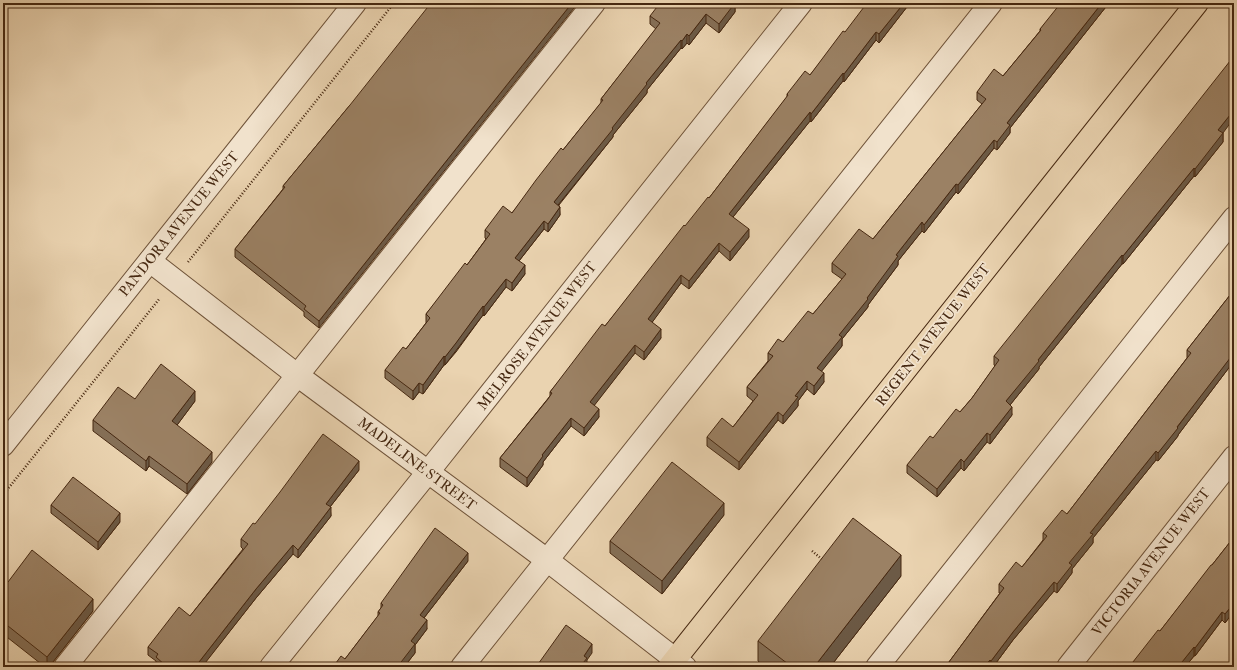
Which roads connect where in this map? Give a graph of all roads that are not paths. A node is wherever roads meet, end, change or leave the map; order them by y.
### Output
1 (355, 3) edge
2 (594, 3) edge
3 (801, 3) edge
4 (991, 3) edge
5 (1197, 3) edge
6 (1234, 218) edge
7 (150, 261) junction
8 (297, 375) junction
9 (3, 445) edge
10 (1234, 457) edge
11 (428, 472) junction
12 (547, 560) junction
13 (677, 665) edge
14 (65, 667) edge
15 (271, 667) edge
16 (462, 667) edge
17 (877, 667) edge
18 (1068, 667) edge

1 - 7 street, PANDORA AVENUE WEST
2 - 8 street
3 - 11 street, MELROSE AVENUE WEST
4 - 12 street
5 - 13 main road, REGENT AVENUE WEST
6 - 17 street
7 - 8 street, MADELINE STREET
7 - 9 street, PANDORA AVENUE WEST
8 - 11 street, MADELINE STREET
8 - 14 street
10 - 18 street, VICTORIA AVENUE WEST
11 - 12 street, MADELINE STREET
11 - 15 street, MELROSE AVENUE WEST
12 - 13 street, MADELINE STREET
12 - 16 street

